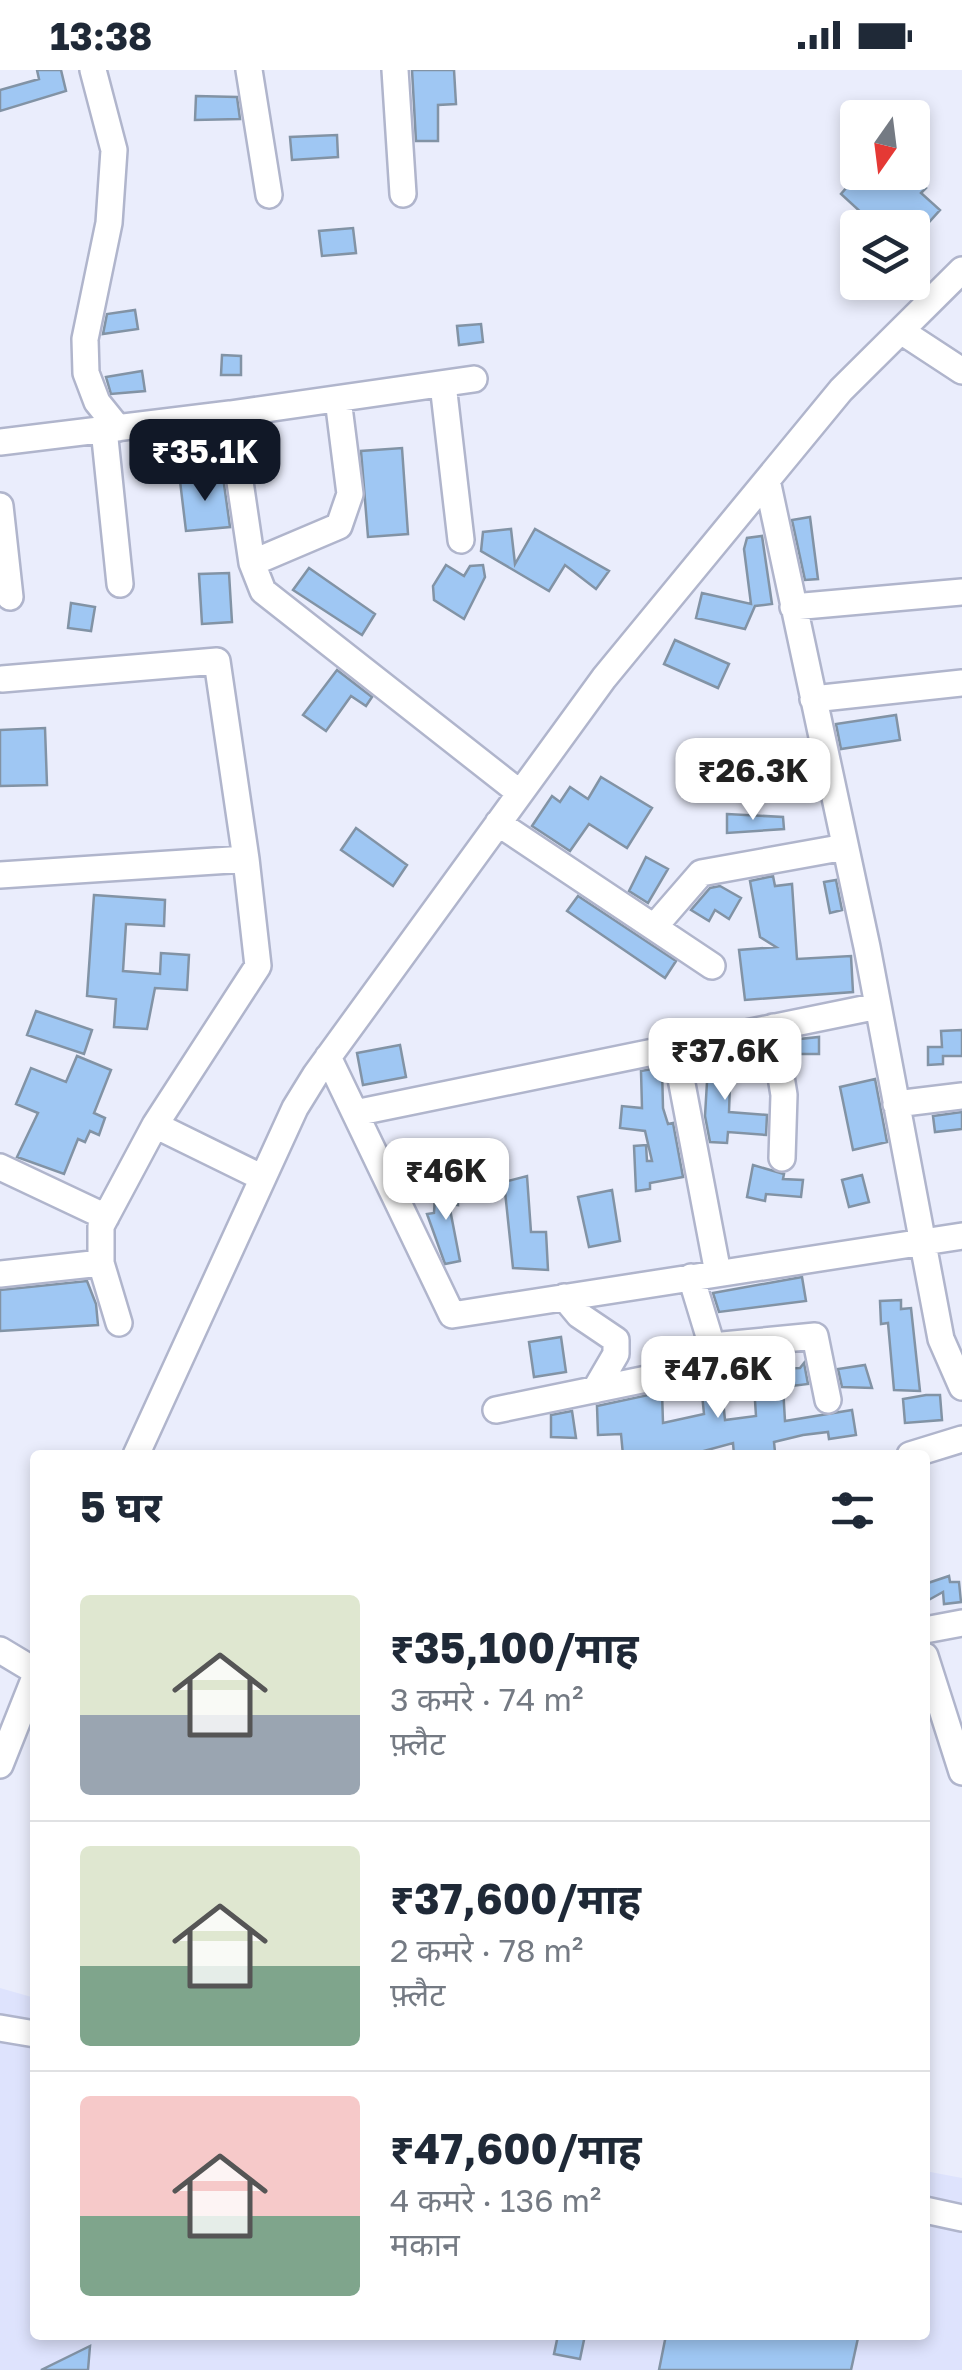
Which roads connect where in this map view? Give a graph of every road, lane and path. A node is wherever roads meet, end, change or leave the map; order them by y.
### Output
1 (93, 70) edge
2 (250, 70) edge
3 (394, 70) edge
4 (403, 194) dead end
5 (270, 195) dead end
6 (962, 270) edge
7 (901, 331) junction
8 (962, 371) edge
9 (474, 379) dead end
10 (443, 384) junction
11 (338, 398) junction
12 (230, 414) junction
13 (111, 428) junction
14 (0, 442) edge
15 (766, 480) junction
16 (0, 506) edge
17 (461, 540) dead end
18 (252, 563) junction
19 (120, 584) dead end
20 (962, 592) edge
21 (10, 596) dead end
22 (793, 607) junction
23 (2, 679) edge
24 (962, 683) edge
25 (813, 699) junction
26 (520, 792) junction
27 (498, 823) junction
28 (845, 847) junction
29 (246, 858) junction
30 (0, 875) edge
31 (656, 926) junction
32 (712, 966) dead end
33 (878, 1006) junction
34 (773, 1027) junction
35 (675, 1047) junction
36 (328, 1057) junction
37 (962, 1096) edge
38 (896, 1104) junction
39 (355, 1113) junction
40 (155, 1125) junction
41 (782, 1158) dead end
42 (0, 1167) edge
43 (263, 1178) junction
44 (106, 1217) junction
45 (962, 1236) edge
46 (922, 1241) junction
47 (101, 1263) junction
48 (718, 1273) junction
49 (0, 1274) edge
50 (691, 1278) junction
51 (564, 1298) junction
52 (119, 1323) dead end
53 (712, 1346) junction
54 (962, 1387) edge
55 (595, 1390) junction
56 (828, 1400) dead end
57 (496, 1410) dead end
58 (962, 1439) edge
59 (138, 1450) edge
60 (926, 1450) edge
61 (962, 1624) edge
62 (930, 1629) edge
63 (0, 1650) edge
64 (30, 1671) edge
65 (930, 1672) edge
66 (30, 1687) edge
67 (0, 1765) edge
68 (962, 1772) edge
69 (0, 2028) edge
70 (30, 2033) edge
71 (930, 2211) edge
72 (962, 2218) edge

1 - 13 street
2 - 5 street
3 - 4 street
6 - 7 street
7 - 8 street
7 - 15 street
9 - 10 street
10 - 11 street
10 - 17 street
11 - 12 street
11 - 18 street
12 - 13 street
12 - 18 street
13 - 14 street
13 - 19 street
15 - 22 street
15 - 26 street
16 - 21 street
18 - 26 street
20 - 22 street
22 - 25 street
23 - 29 street
24 - 25 street
25 - 28 street
26 - 27 street
27 - 31 street
27 - 36 street
28 - 31 street
28 - 33 street
29 - 30 street
29 - 40 street
31 - 32 street
33 - 34 street
33 - 38 street
34 - 35 street
34 - 41 street
35 - 39 street
35 - 48 street
36 - 39 street
36 - 43 street
37 - 38 street
38 - 46 street
39 - 51 street
40 - 43 street
40 - 44 street
42 - 44 street
43 - 59 street
44 - 47 street
45 - 46 street
46 - 48 street
46 - 54 street
47 - 49 street
47 - 52 street
48 - 50 street
50 - 51 street
50 - 53 street
51 - 55 street
53 - 55 street
53 - 56 street
55 - 57 street
58 - 60 street
61 - 62 street
63 - 64 street
65 - 68 street
66 - 67 street
69 - 70 street
71 - 72 street

